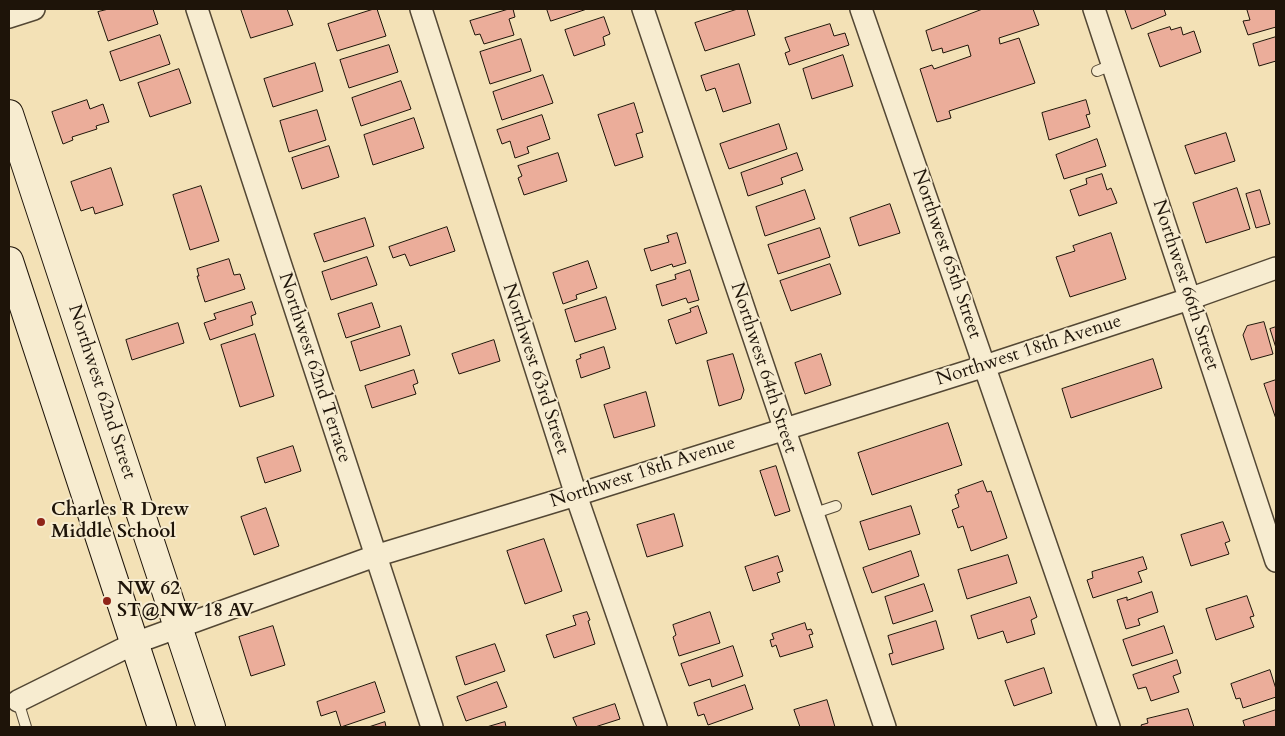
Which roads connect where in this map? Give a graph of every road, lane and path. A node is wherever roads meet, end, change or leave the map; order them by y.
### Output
1 (34, 9) edge
2 (197, 9) edge
3 (421, 9) edge
4 (644, 9) edge
5 (861, 9) edge
6 (1094, 9) edge
7 (9, 17) edge
8 (9, 114) edge
9 (9, 261) edge
10 (1276, 268) edge
11 (1189, 299) junction
12 (985, 366) junction
13 (783, 428) junction
14 (576, 495) junction
15 (836, 506) dead end
16 (812, 514) junction
17 (376, 556) junction
18 (1276, 561) edge
19 (179, 628) junction
20 (135, 643) junction
21 (13, 700) edge
22 (26, 727) edge
23 (162, 727) edge
24 (211, 727) edge
25 (432, 727) edge
26 (656, 727) edge
27 (885, 727) edge
28 (1109, 727) edge

1 - 7 street
2 - 17 street, Northwest 62nd Terrace
3 - 14 street, Northwest 63rd Street
4 - 13 street, Northwest 64th Street
5 - 12 street, Northwest 65th Street
6 - 11 street, Northwest 66th Street
8 - 19 main road, Northwest 62nd Street
9 - 20 main road
10 - 11 street, Northwest 18th Avenue
11 - 12 street, Northwest 18th Avenue
11 - 18 street, Northwest 66th Street
12 - 13 street, Northwest 18th Avenue
12 - 28 street, Northwest 65th Street
13 - 14 street, Northwest 18th Avenue
13 - 16 street, Northwest 64th Street
14 - 17 street, Northwest 18th Avenue
14 - 26 street, Northwest 63rd Street
15 - 16 lane
16 - 27 street, Northwest 64th Street
17 - 19 street, Northwest 18th Avenue
17 - 25 street, Northwest 62nd Terrace
19 - 20 street, Northwest 18th Avenue
19 - 24 main road, Northwest 62nd Street
20 - 21 street, Northwest 18th Avenue
20 - 23 main road
21 - 22 lane

